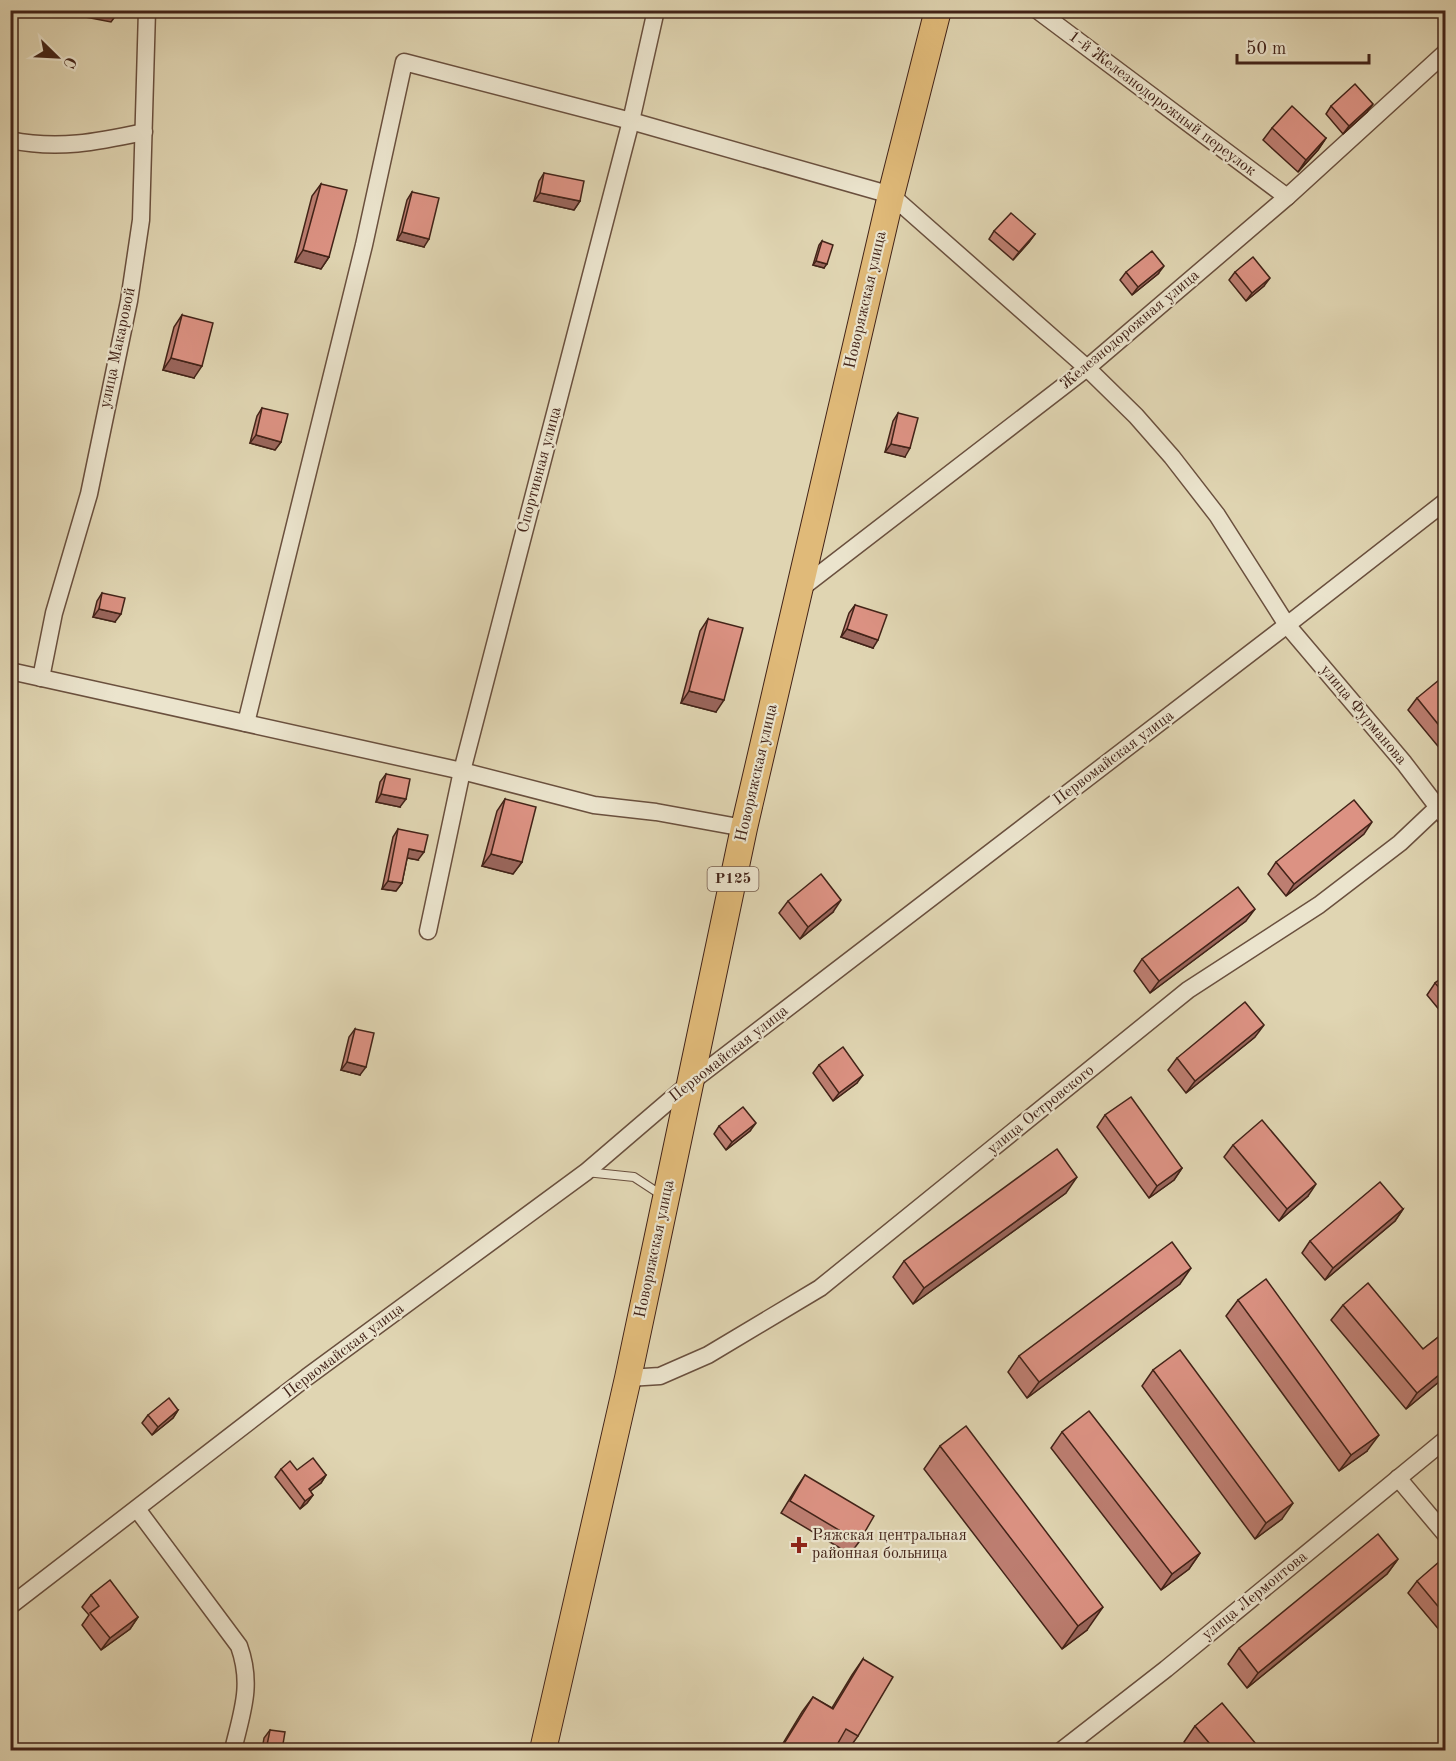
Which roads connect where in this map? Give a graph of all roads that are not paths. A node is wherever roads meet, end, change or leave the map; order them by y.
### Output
1 (147, 10) edge
2 (656, 10) edge
3 (938, 10) edge
4 (1037, 10) edge
5 (1446, 52) edge
6 (631, 121) junction
7 (144, 132) junction
8 (10, 140) edge
9 (891, 195) junction
10 (1287, 197) junction
11 (1087, 368) junction
12 (1446, 501) edge
13 (798, 590) junction
14 (1287, 625) junction
15 (10, 671) edge
16 (41, 678) junction
17 (246, 723) junction
18 (462, 771) junction
19 (1441, 813) edge
20 (744, 828) junction
21 (428, 931) dead end
22 (692, 1082) junction
23 (586, 1172) junction
24 (666, 1198) junction
25 (628, 1378) junction
26 (1446, 1439) edge
27 (1398, 1478) junction
28 (137, 1509) junction
29 (1446, 1535) edge
30 (10, 1606) edge
31 (1081, 1744) edge
32 (233, 1750) edge
33 (543, 1750) edge
34 (1062, 1750) edge

1 - 7 street, улица Макаровой
2 - 6 street, Спортивная улица
3 - 9 main road, Новоряжская улица / Р125
4 - 10 street, 1-й Железнодорожный переулок
5 - 10 street, Железнодорожная улица
6 - 9 street
6 - 17 street
6 - 18 street, Спортивная улица
7 - 8 street
7 - 16 street, улица Макаровой
9 - 11 street, улица Фурманова
9 - 13 main road, Новоряжская улица / Р125
10 - 11 street, Железнодорожная улица
11 - 13 street, Железнодорожная улица
11 - 14 street, улица Фурманова
12 - 14 street, Первомайская улица
13 - 20 main road, Новоряжская улица / Р125
14 - 19 street, улица Фурманова
14 - 22 street, Первомайская улица
15 - 16 street
16 - 17 street
17 - 18 street
18 - 20 street
18 - 21 street, Спортивная улица
19 - 25 street, улица Островского
20 - 22 main road, Новоряжская улица / Р125
22 - 23 street, Первомайская улица
22 - 24 main road, Новоряжская улица / Р125
23 - 24 lane
23 - 28 street, Первомайская улица
24 - 25 main road, Новоряжская улица / Р125
25 - 33 main road, Новоряжская улица / Р125
26 - 27 street, улица Лермонтова
27 - 29 street
27 - 31 street, улица Лермонтова
28 - 30 street, Первомайская улица
28 - 32 street
31 - 34 street, улица Лермонтова

